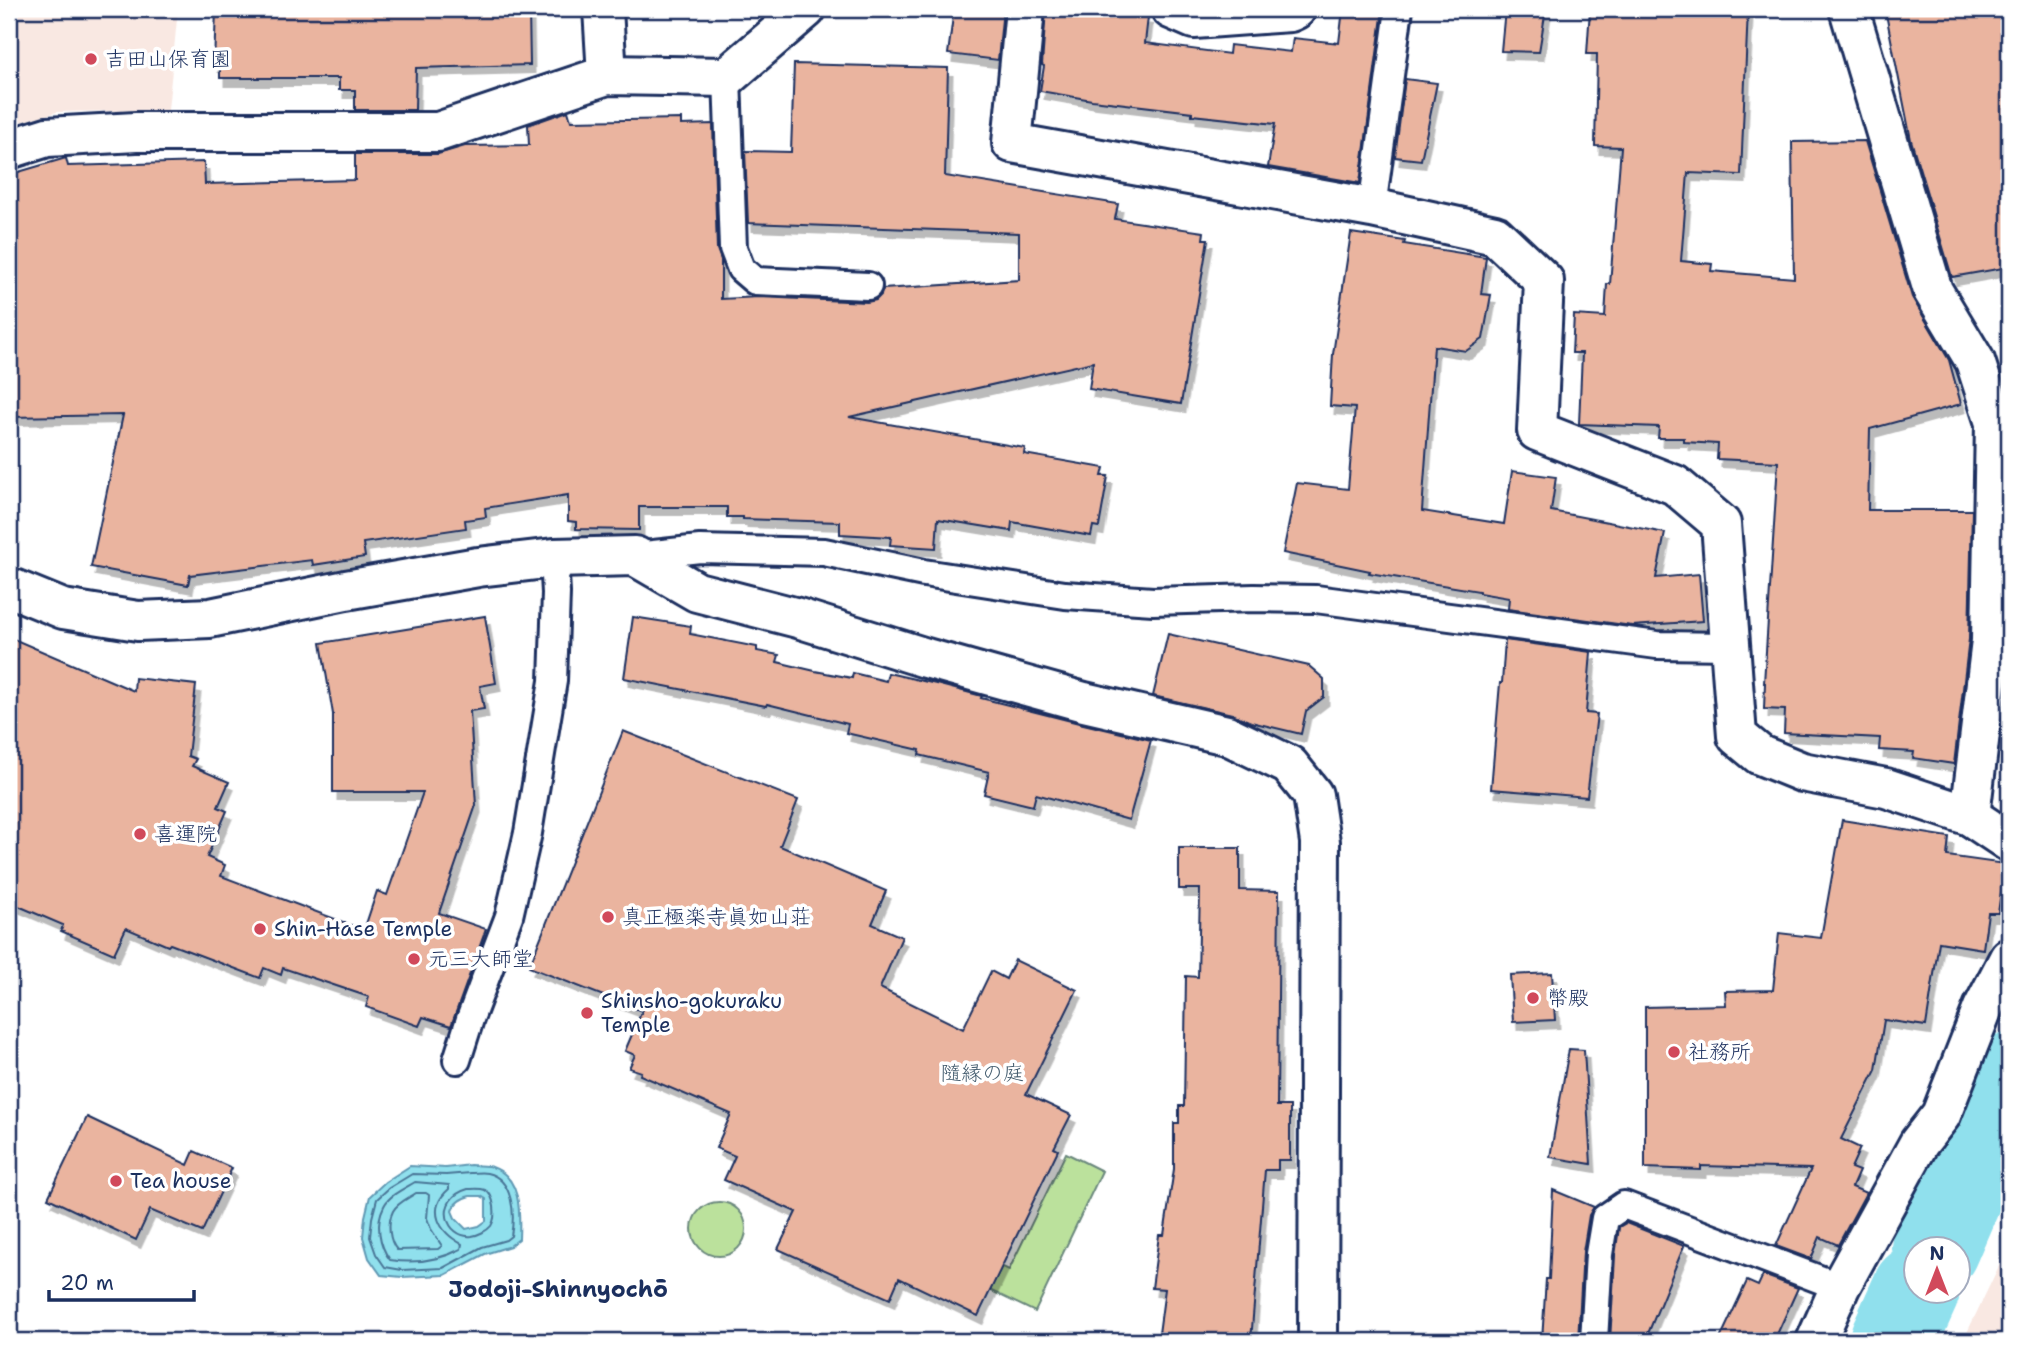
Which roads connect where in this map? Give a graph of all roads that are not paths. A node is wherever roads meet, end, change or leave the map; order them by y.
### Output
1 (603, 9) edge
2 (806, 9) edge
3 (1026, 9) edge
4 (1171, 9) edge
5 (1296, 9) edge
6 (1399, 9) edge
7 (1849, 9) edge
8 (607, 75) junction
9 (727, 77) junction
10 (9, 149) edge
11 (1372, 208) junction
12 (868, 286) dead end
13 (635, 556) junction
14 (554, 558) junction
15 (9, 587) edge
16 (1731, 646) junction
17 (1970, 816) junction
18 (2009, 842) edge
19 (2009, 958) edge
20 (457, 1060) dead end
21 (1840, 1287) junction
22 (1318, 1341) edge
23 (1594, 1341) edge
24 (1816, 1341) edge

1 - 8 street
2 - 9 street
3 - 11 street
4 - 5 street
6 - 11 lane
7 - 17 street
8 - 9 street
8 - 10 street
9 - 12 lane
11 - 16 street
13 - 14 street
13 - 16 lane
13 - 22 street
14 - 15 street
14 - 20 lane
16 - 17 street
17 - 18 street
19 - 21 street
21 - 23 lane
21 - 24 street

